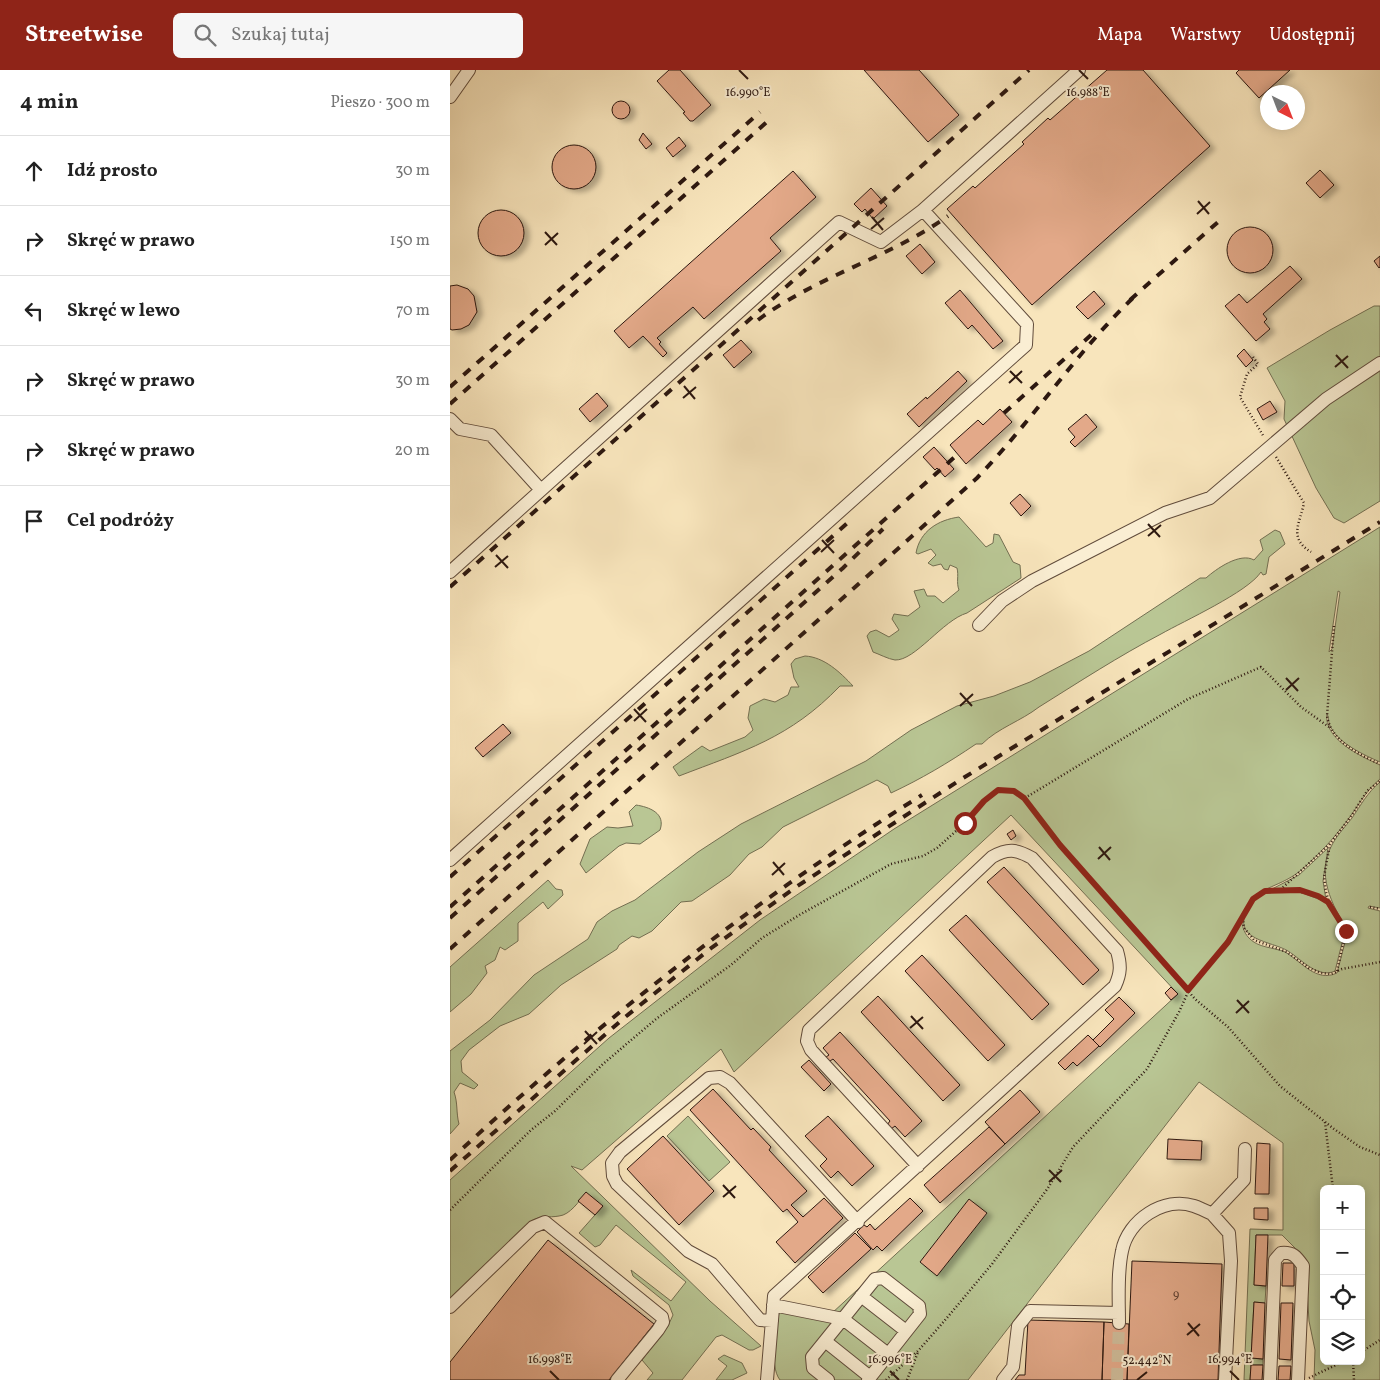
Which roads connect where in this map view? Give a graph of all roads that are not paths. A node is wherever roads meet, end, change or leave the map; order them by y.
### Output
1 (469, 70) edge
2 (1079, 70) edge
3 (450, 97) edge
4 (923, 210) junction
5 (1380, 363) edge
6 (450, 418) edge
7 (541, 490) junction
8 (450, 572) edge
9 (979, 625) dead end
10 (450, 860) edge
11 (1245, 1149) dead end
12 (918, 1166) junction
13 (1212, 1214) junction
14 (858, 1222) junction
15 (861, 1296) junction
16 (773, 1305) junction
17 (450, 1307) edge
18 (843, 1319) junction
19 (772, 1321) junction
20 (906, 1331) junction
21 (825, 1341) junction
22 (888, 1354) junction
23 (869, 1378) edge
24 (617, 1380) edge
25 (767, 1380) edge
26 (828, 1380) edge
27 (1004, 1380) edge
28 (1225, 1380) edge
29 (1270, 1380) edge
30 (1300, 1380) edge

1 - 3 lane
2 - 4 lane
4 - 7 lane
4 - 10 lane
5 - 9 lane
6 - 7 lane
7 - 8 lane
11 - 13 lane
12 - 12 lane
12 - 14 lane
13 - 27 lane
13 - 28 lane
14 - 16 lane
14 - 19 lane
15 - 18 lane
15 - 20 lane
15 - 20 lane
16 - 18 lane
16 - 19 lane
17 - 24 lane
18 - 21 lane
18 - 22 lane
19 - 25 lane
20 - 22 lane
21 - 23 lane
21 - 26 lane
22 - 23 lane
29 - 30 lane

